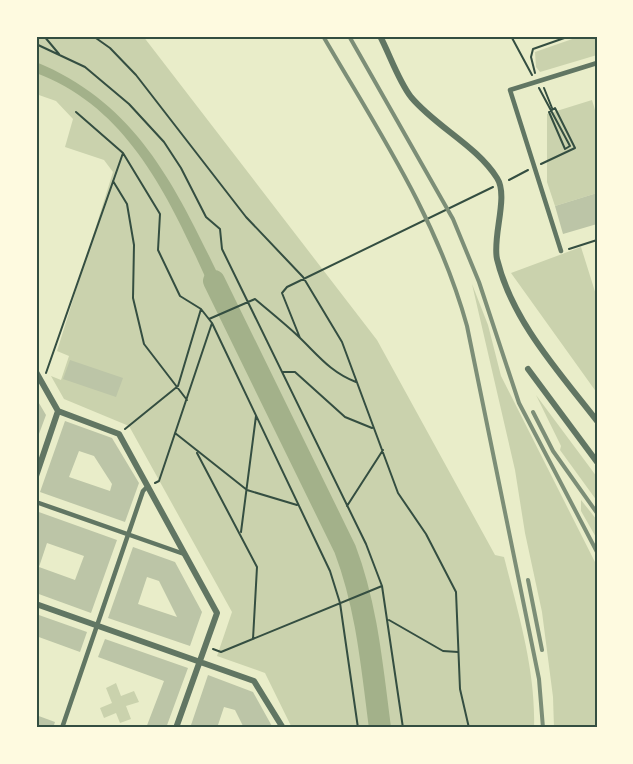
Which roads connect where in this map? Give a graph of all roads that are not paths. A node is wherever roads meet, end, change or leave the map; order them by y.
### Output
1 (380, 36) edge
2 (597, 63) edge
3 (561, 251) road end
4 (528, 369) dead end
5 (36, 372) edge
6 (58, 411) junction
7 (597, 421) edge
8 (597, 462) edge
9 (36, 476) edge
10 (148, 486) junction
11 (36, 502) edge
12 (128, 535) junction
13 (184, 554) junction
14 (36, 604) edge
15 (99, 626) junction
16 (199, 662) junction
17 (62, 728) edge
18 (176, 728) edge
19 (283, 728) edge

1 - 7 street
2 - 3 street
4 - 8 street
5 - 6 street
6 - 9 street
6 - 10 street
10 - 12 street
10 - 13 street
11 - 12 street
12 - 13 street
12 - 15 street
13 - 16 street
14 - 15 street
15 - 16 street
15 - 17 street
16 - 18 street
16 - 19 street

